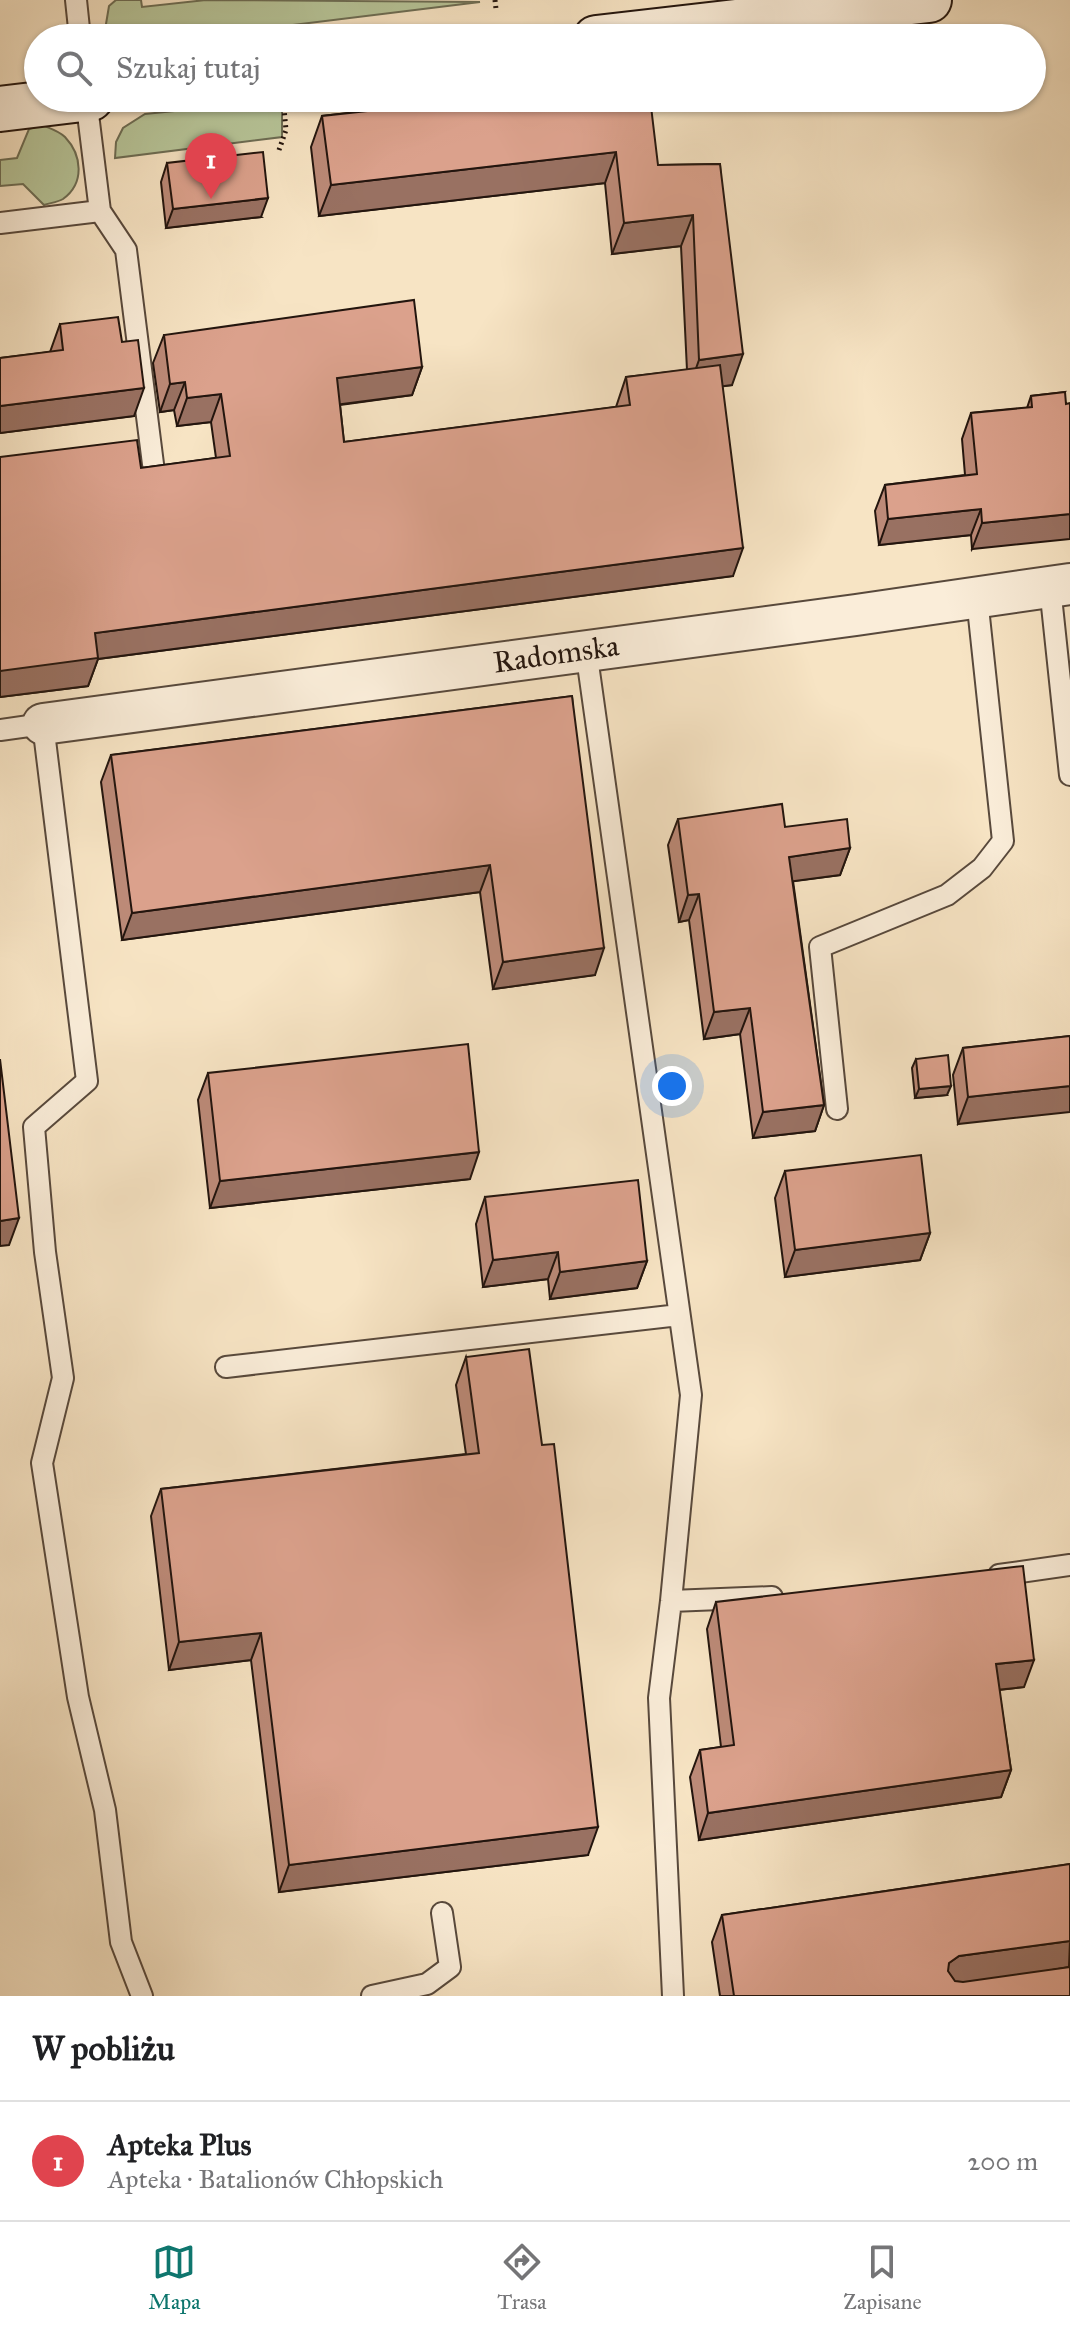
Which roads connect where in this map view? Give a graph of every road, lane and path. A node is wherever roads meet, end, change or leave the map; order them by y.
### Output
1 (76, 0) edge
2 (495, 0) edge
3 (929, 0) edge
4 (867, 3) edge
5 (496, 9) dead end
6 (79, 24) edge
7 (704, 24) edge
8 (24, 106) edge
9 (0, 109) edge
10 (89, 112) edge
11 (284, 112) edge
12 (279, 150) dead end
13 (100, 211) junction
14 (0, 223) edge
15 (153, 464) edge
16 (1060, 585) edge
17 (977, 598) junction
18 (586, 650) junction
19 (43, 724) junction
20 (0, 730) edge
21 (1070, 775) edge
22 (837, 1109) dead end
23 (679, 1315) junction
24 (226, 1367) dead end
25 (1070, 1565) edge
26 (976, 1577) edge
27 (792, 1596) edge
28 (671, 1601) junction
29 (442, 1913) dead end
30 (142, 1996) edge
31 (372, 1996) edge
32 (673, 1996) edge

1 - 6 lane
2 - 5 path
3 - 4 street
4 - 7 street
8 - 9 street
10 - 13 lane
11 - 12 path
13 - 14 lane
13 - 15 lane
16 - 17 street, Radomska
16 - 21 lane
17 - 18 street, Radomska
17 - 22 lane
18 - 19 street, Radomska
18 - 23 lane
19 - 20 lane
19 - 30 lane
23 - 24 lane
23 - 28 lane
25 - 26 lane
27 - 28 lane
28 - 32 lane
29 - 31 lane

